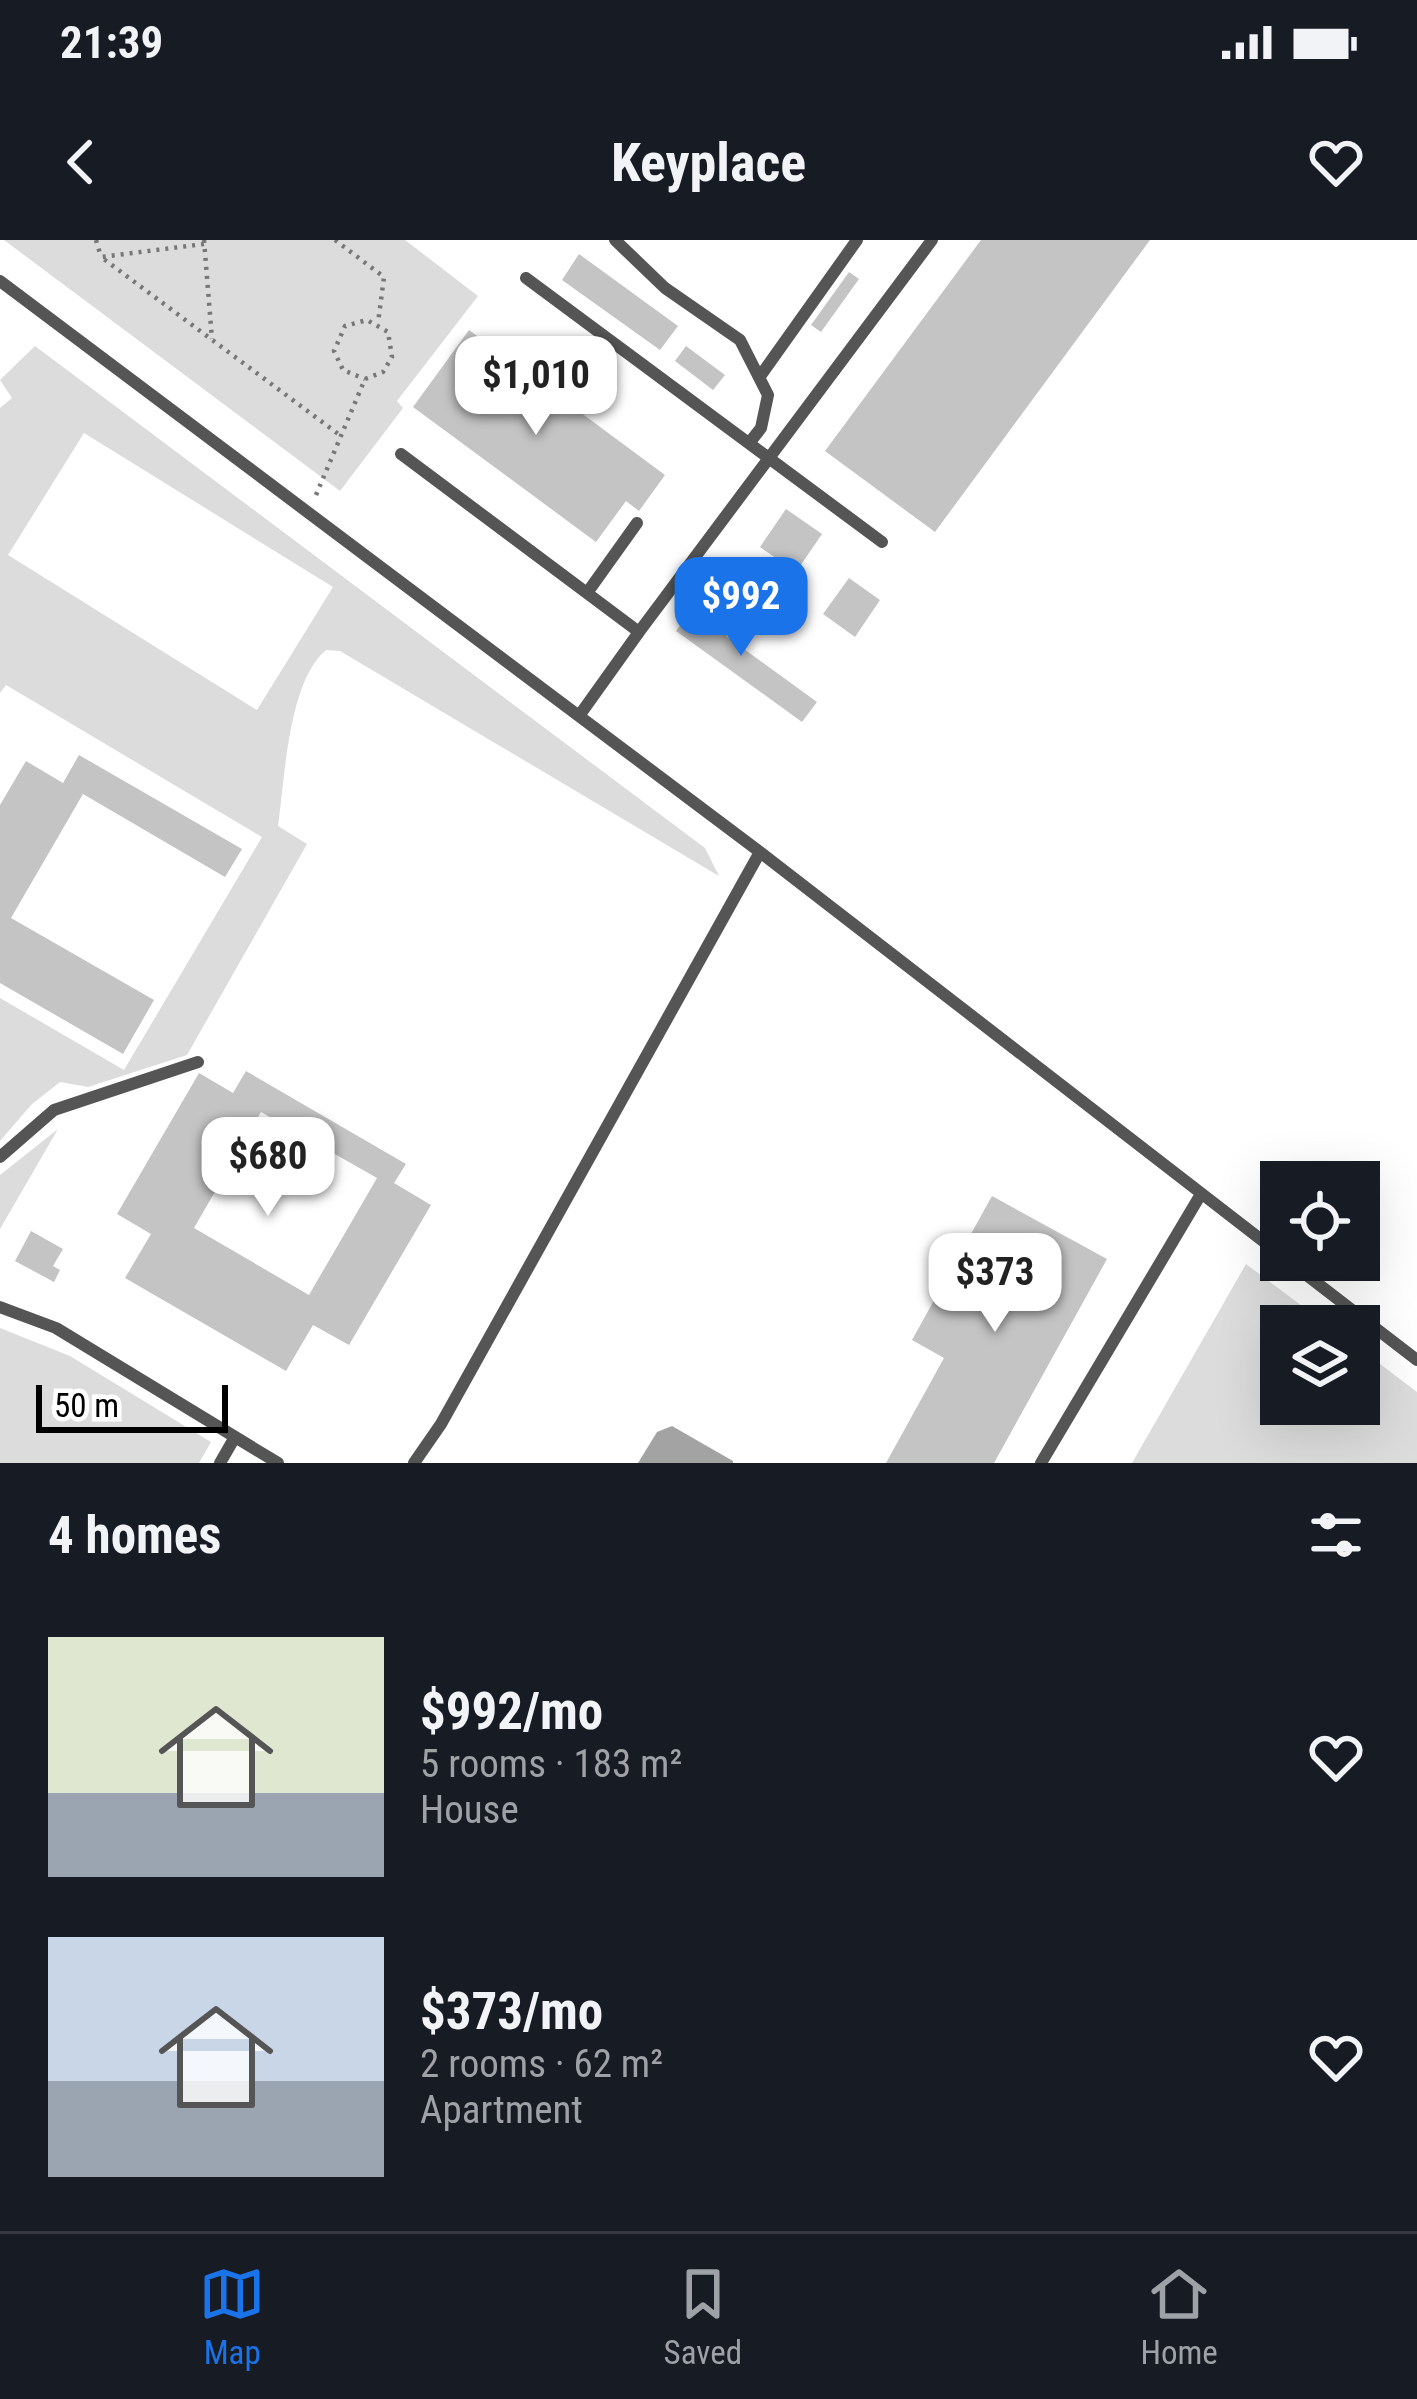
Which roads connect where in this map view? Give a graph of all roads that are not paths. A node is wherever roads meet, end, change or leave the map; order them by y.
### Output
1 (615, 240) edge
2 (857, 240) edge
3 (932, 240) edge
4 (526, 278) dead end
5 (0, 281) edge
6 (761, 375) junction
7 (750, 442) junction
8 (401, 454) dead end
9 (771, 457) junction
10 (637, 524) dead end
11 (882, 542) dead end
12 (586, 593) junction
13 (639, 632) junction
14 (579, 716) junction
15 (760, 852) junction
16 (198, 1062) dead end
17 (0, 1157) edge
18 (1201, 1194) junction
19 (1260, 1239) edge
20 (1314, 1281) edge
21 (0, 1307) edge
22 (1417, 1360) edge
23 (236, 1437) junction
24 (220, 1463) edge
25 (278, 1463) edge
26 (414, 1463) edge
27 (1041, 1463) edge

1 - 6 lane
2 - 6 lane
3 - 9 lane
4 - 7 lane
5 - 14 lane
6 - 7 lane
7 - 9 lane
8 - 12 lane
9 - 11 lane
9 - 13 lane
10 - 12 lane
12 - 13 lane
13 - 14 lane
14 - 15 lane
15 - 18 lane
15 - 26 lane
16 - 17 lane
18 - 19 lane
18 - 27 lane
20 - 22 lane
21 - 23 lane
23 - 24 lane
23 - 25 lane

